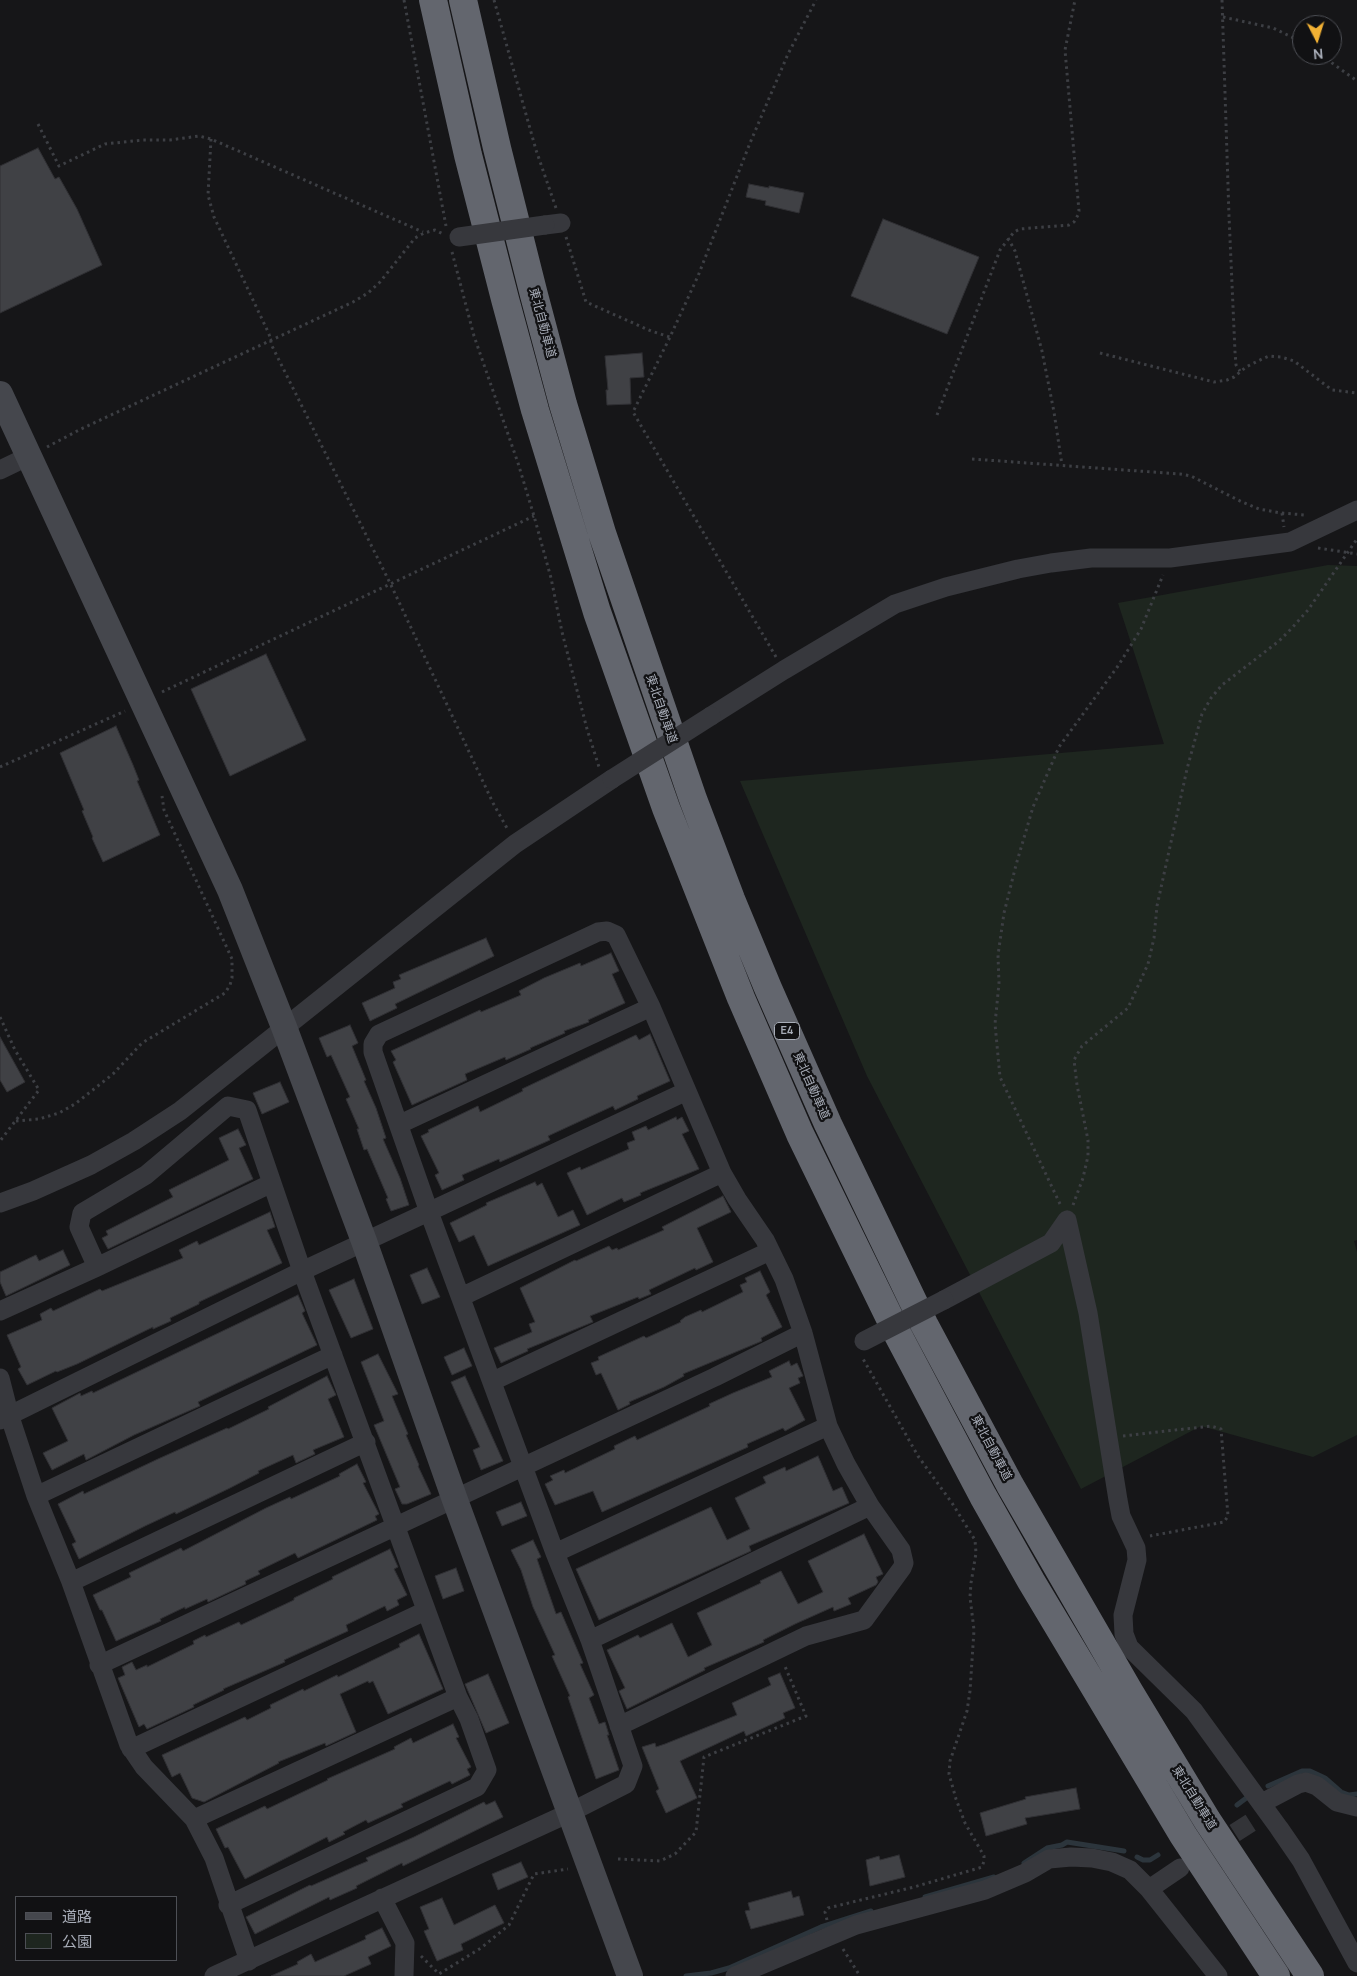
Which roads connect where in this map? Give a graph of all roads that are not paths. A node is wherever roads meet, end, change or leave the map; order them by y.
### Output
1 (433, 0) edge
2 (463, 0) edge
3 (553, 224) road end
4 (455, 242) road end
5 (0, 394) edge
6 (29, 456) junction
7 (0, 470) edge
8 (1357, 510) edge
9 (651, 1007) junction
10 (284, 1026) junction
11 (687, 1092) junction
12 (400, 1124) junction
13 (722, 1173) junction
14 (272, 1183) junction
15 (0, 1203) edge
16 (429, 1212) junction
17 (364, 1242) junction
18 (770, 1251) junction
19 (97, 1267) junction
20 (302, 1271) junction
21 (462, 1297) junction
22 (0, 1311) edge
23 (803, 1333) junction
24 (864, 1342) road end
25 (333, 1355) junction
26 (0, 1378) edge
27 (493, 1381) junction
28 (5, 1419) edge
29 (828, 1426) junction
30 (366, 1442) junction
31 (523, 1467) junction
32 (36, 1496) junction
33 (455, 1500) junction
34 (870, 1506) junction
35 (396, 1525) junction
36 (555, 1553) junction
37 (70, 1582) junction
38 (420, 1613) dead end
39 (590, 1640) junction
40 (99, 1666) junction
41 (458, 1697) junction
42 (619, 1726) junction
43 (131, 1749) junction
44 (1357, 1807) edge
45 (569, 1813) junction
46 (1261, 1813) junction
47 (194, 1819) junction
48 (1180, 1868) dead end
49 (1149, 1889) junction
50 (382, 1898) junction
51 (228, 1904) junction
52 (249, 1961) junction
53 (1357, 1963) edge
54 (214, 1976) edge
55 (404, 1976) edge
56 (630, 1976) edge
57 (735, 1976) edge
58 (1218, 1976) edge
59 (1276, 1976) edge
60 (1310, 1976) edge

1 - 59 highway, E4
2 - 60 highway, 東北自動車道 / E4
3 - 4 street, bridge
5 - 6 street
6 - 7 street
6 - 10 street
8 - 10 street, bridge
9 - 11 street
9 - 12 street
9 - 12 street
10 - 15 street
10 - 17 street
11 - 13 street
11 - 16 street
12 - 16 street
13 - 18 street
13 - 21 street
14 - 19 street
14 - 19 street
14 - 20 street
16 - 17 street
16 - 21 street
17 - 20 street
17 - 33 street
18 - 23 street
18 - 27 street
19 - 22 street
20 - 25 street
20 - 28 street
21 - 27 street
23 - 29 street
23 - 31 street
24 - 46 street, bridge
25 - 30 street
25 - 32 street
26 - 28 street
27 - 31 street
28 - 32 street
29 - 34 street
29 - 36 street
30 - 35 street
30 - 37 street
31 - 33 street
31 - 36 street
32 - 37 street
33 - 35 street
33 - 45 street
34 - 39 street
34 - 42 street
35 - 40 street
35 - 41 street
36 - 39 street
37 - 40 street
38 - 43 street
39 - 42 street
40 - 43 street
41 - 47 street
41 - 51 street
42 - 45 street
43 - 47 street
44 - 46 street
45 - 50 street
45 - 56 street
46 - 53 street
47 - 51 street
48 - 49 street
49 - 57 street
49 - 58 street
50 - 52 street
50 - 55 street
51 - 52 street
52 - 54 street

